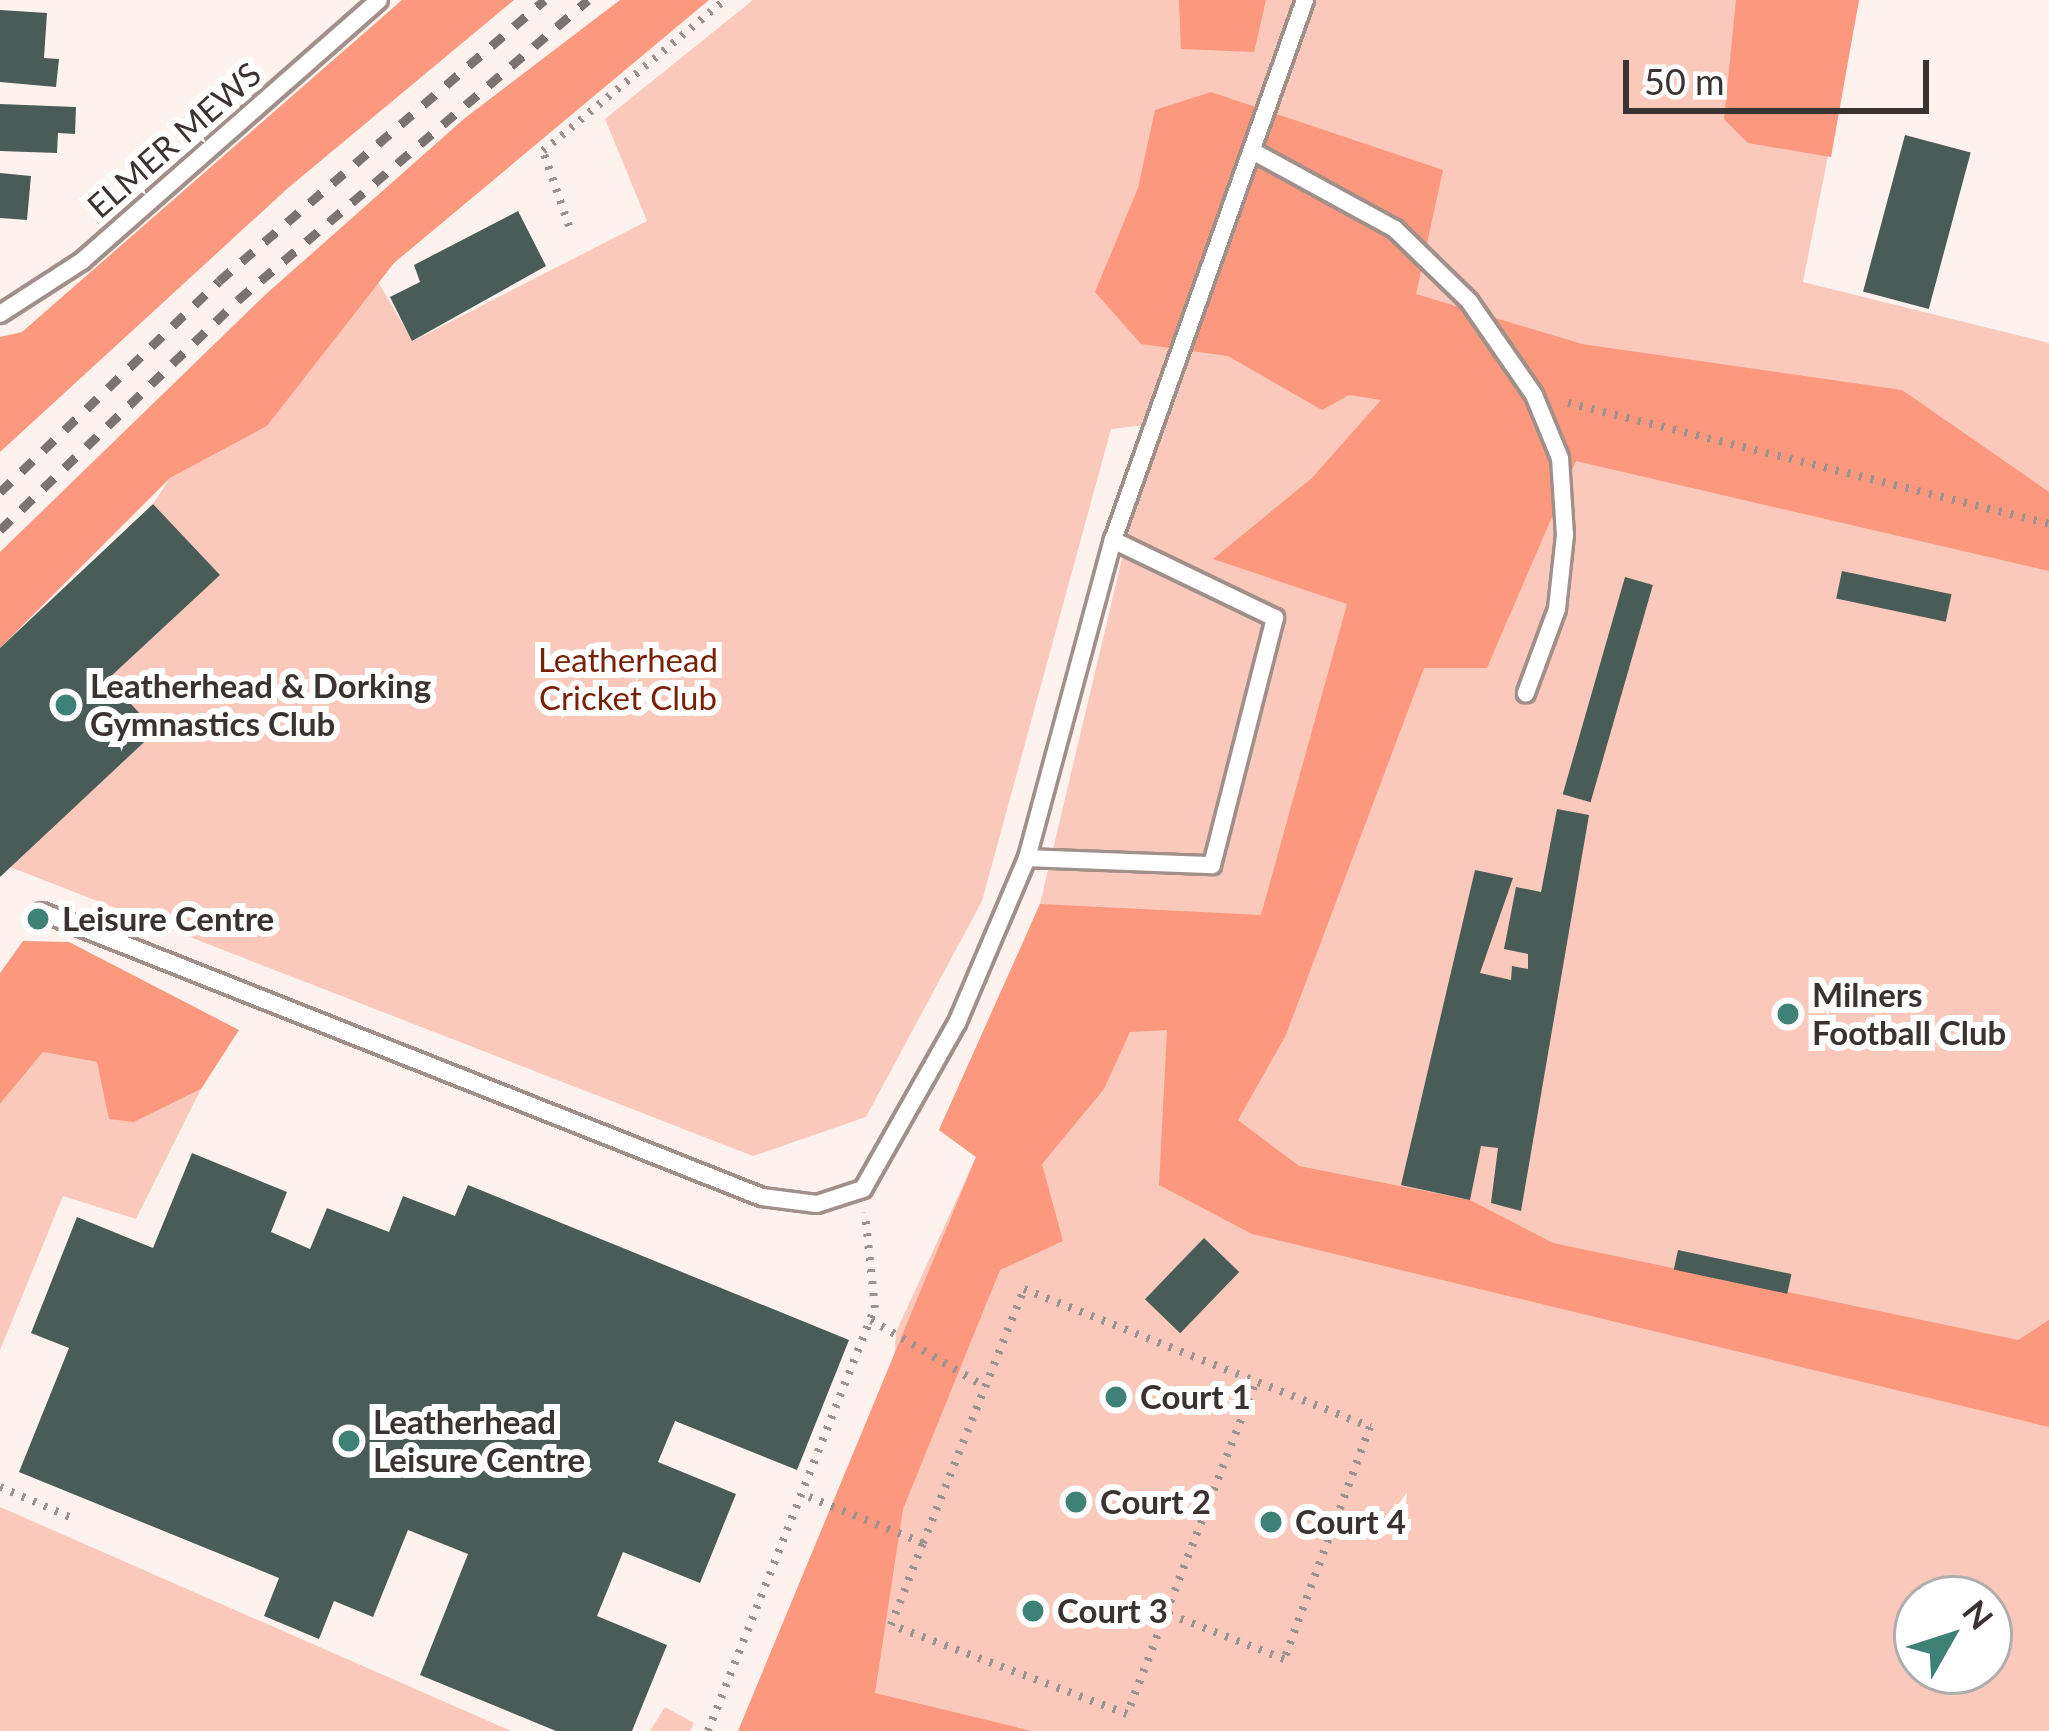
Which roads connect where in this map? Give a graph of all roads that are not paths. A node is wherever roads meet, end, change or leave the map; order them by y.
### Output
1 (379, 0) edge
2 (1305, 0) edge
3 (1258, 154) junction
4 (0, 314) edge
5 (1113, 540) junction
6 (1526, 693) dead end
7 (1027, 858) junction
8 (42, 912) dead end

1 - 4 lane, ELMER MEWS
2 - 3 lane
3 - 5 lane
3 - 6 lane
5 - 7 lane
5 - 7 lane
7 - 8 lane

